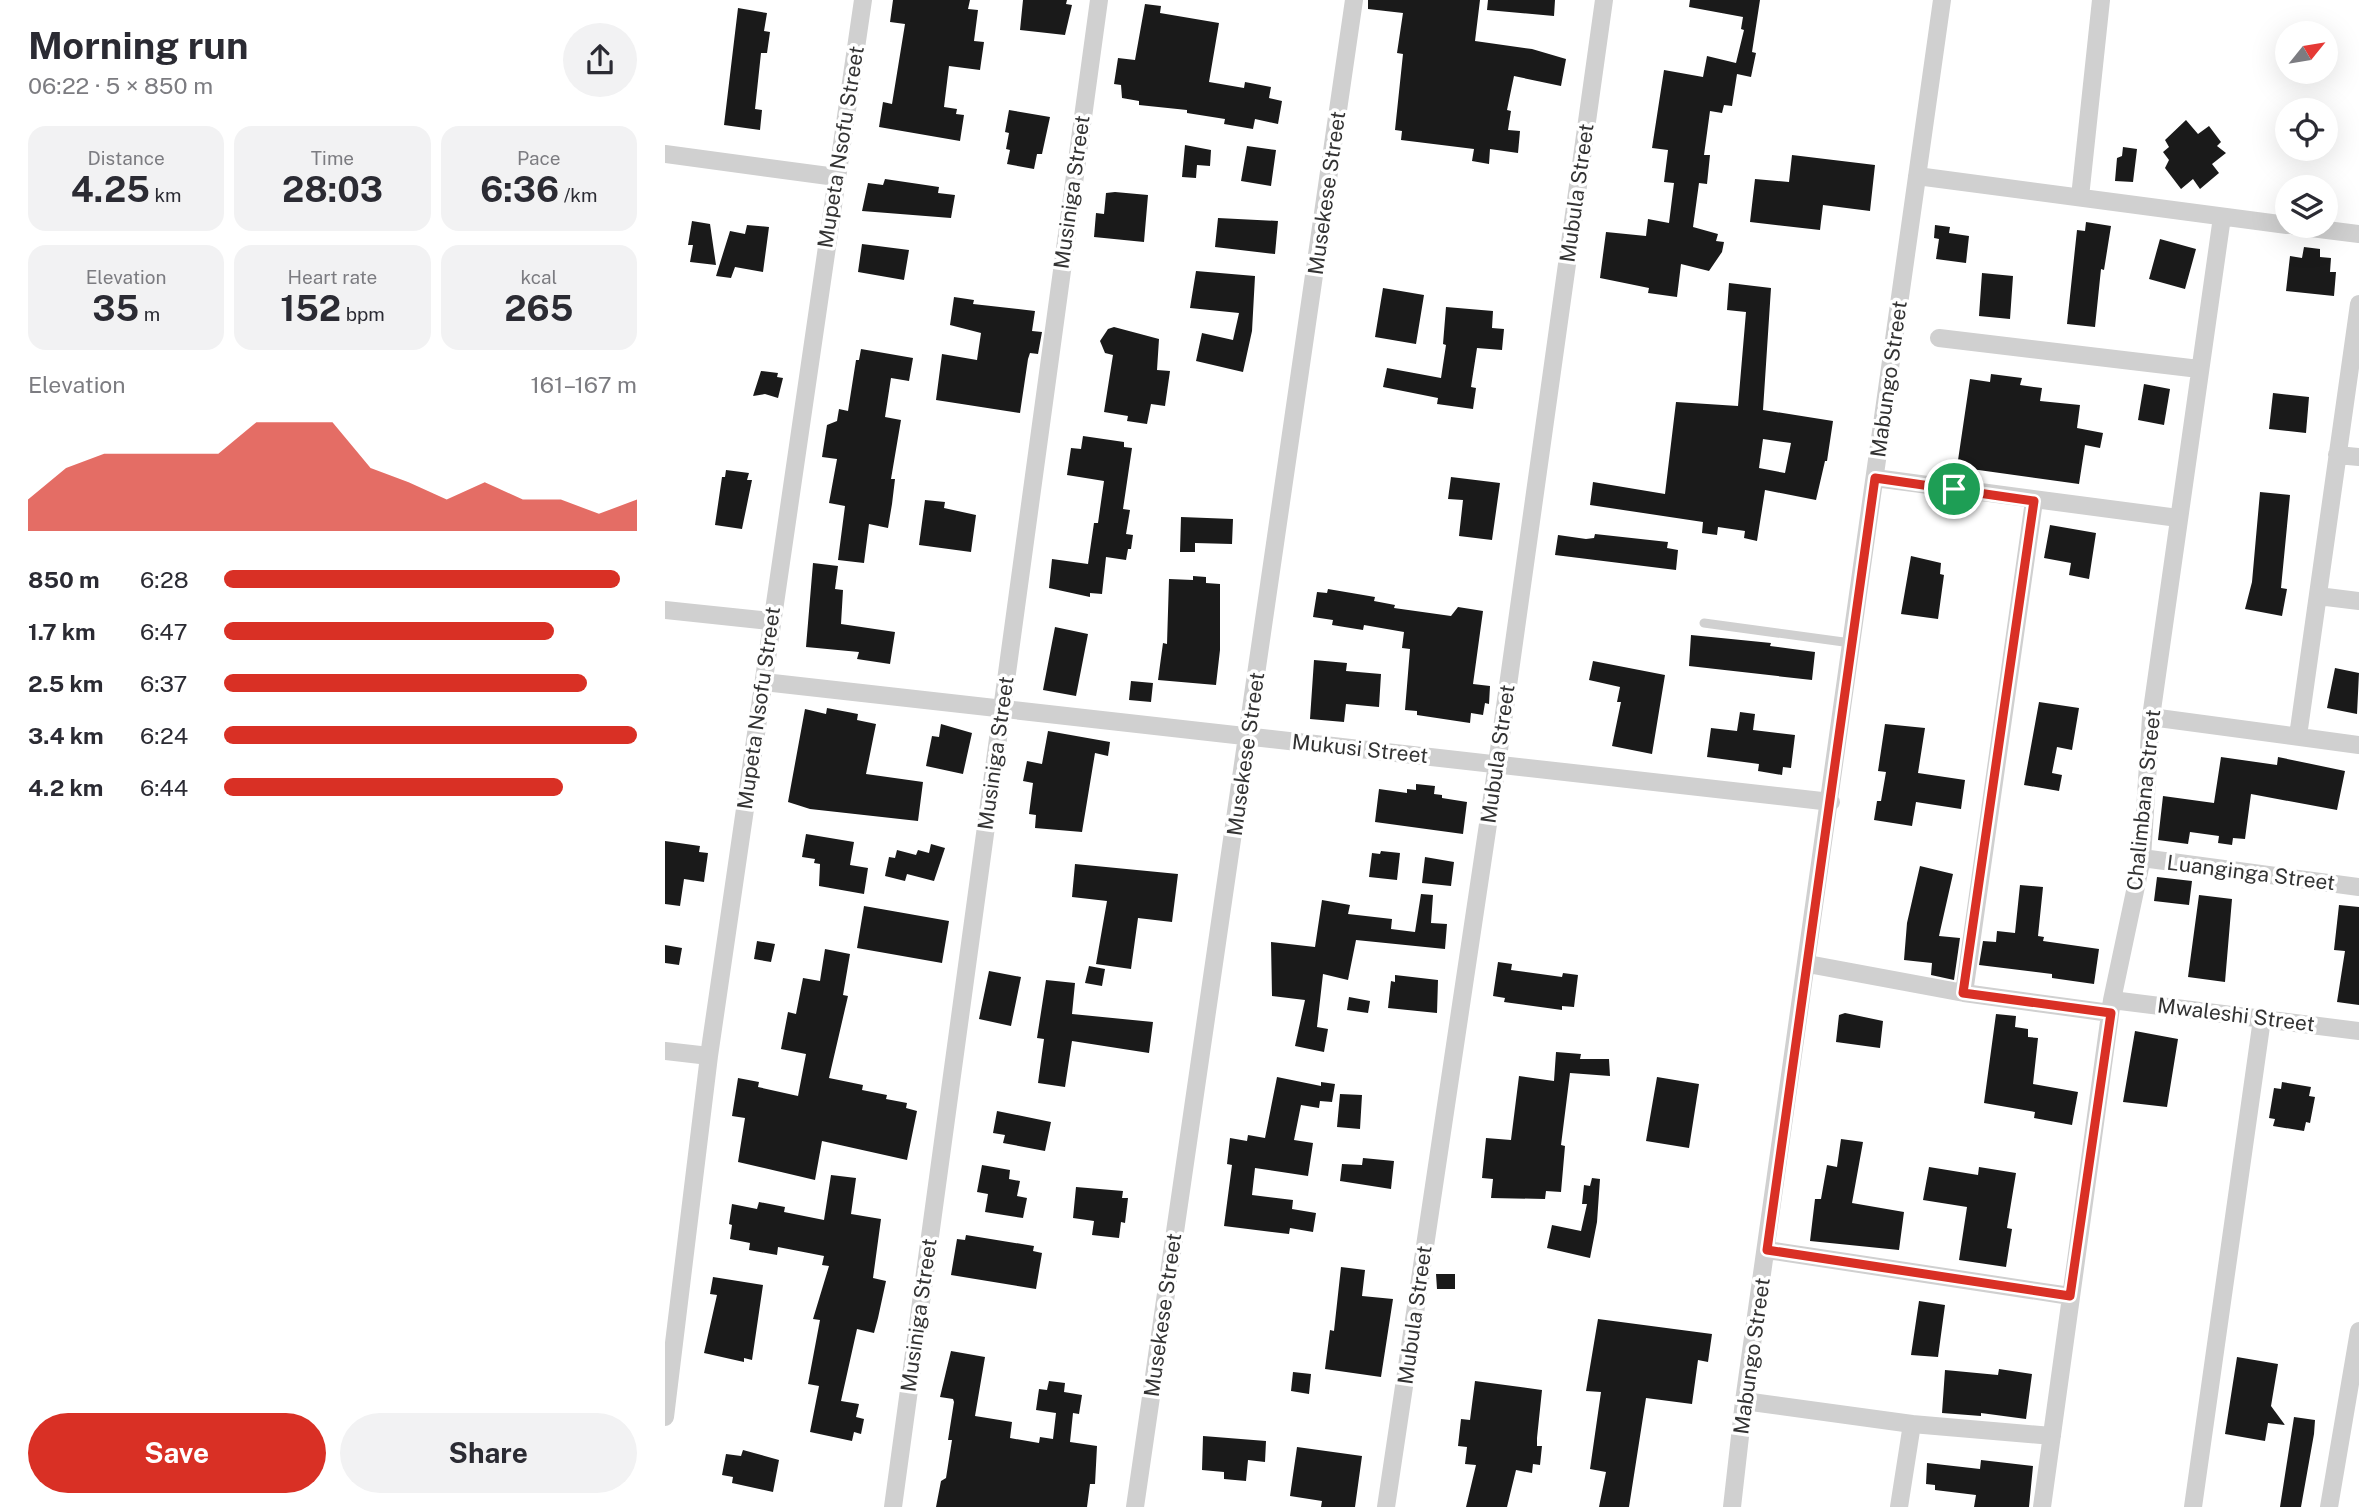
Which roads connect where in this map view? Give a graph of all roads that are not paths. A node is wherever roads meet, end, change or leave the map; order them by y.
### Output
1 (863, 0) edge
2 (1099, 0) edge
3 (1354, 0) edge
4 (1604, 0) edge
5 (1943, 0) edge
6 (2101, 0) edge
7 (665, 154) edge
8 (1917, 176) junction
9 (836, 177) junction
10 (2080, 197) junction
11 (2222, 217) junction
12 (2275, 224) edge
13 (2338, 231) edge
14 (2359, 234) edge
15 (2359, 304) edge
16 (1939, 338) dead end
17 (2199, 369) junction
18 (2337, 454) junction
19 (2359, 457) edge
20 (1875, 478) junction
21 (2034, 501) junction
22 (2178, 518) junction
23 (2318, 596) junction
24 (2359, 601) edge
25 (665, 610) edge
26 (770, 621) junction
27 (1704, 623) dead end
28 (1852, 643) junction
29 (764, 682) junction
30 (1002, 710) junction
31 (2151, 717) junction
32 (2298, 736) junction
33 (1248, 738) junction
34 (2359, 745) edge
35 (1497, 764) junction
36 (1831, 802) junction
37 (2142, 858) junction
38 (2359, 887) edge
39 (1808, 964) junction
40 (1963, 993) junction
41 (2111, 1006) junction
42 (2262, 1019) junction
43 (2359, 1031) edge
44 (665, 1051) edge
45 (709, 1056) junction
46 (1767, 1250) junction
47 (2070, 1296) junction
48 (2359, 1331) edge
49 (1744, 1401) junction
50 (2354, 1404) edge
51 (665, 1417) edge
52 (1912, 1424) junction
53 (2052, 1436) junction
54 (893, 1507) edge
55 (1135, 1507) edge
56 (1386, 1507) edge
57 (1732, 1507) edge
58 (1899, 1507) edge
59 (2042, 1507) edge
60 (2193, 1507) edge
61 (2329, 1507) edge

1 - 9 street, Mupeta Nsofu Street
2 - 30 street, Musiniga Street
3 - 33 street, Musekese Street
4 - 35 street, Mubula Street
5 - 8 street, Mabungo Street
6 - 10 street
7 - 9 street
8 - 10 street
8 - 20 street, Mabungo Street
9 - 26 street, Mupeta Nsofu Street
10 - 11 street
11 - 12 street
11 - 17 street, Chalimbana Street
13 - 14 street
15 - 18 street
16 - 17 street
17 - 22 street, Chalimbana Street
18 - 19 street
18 - 23 street
20 - 21 street
20 - 28 street, Mabungo Street
21 - 22 street
21 - 40 street
22 - 31 street, Chalimbana Street
23 - 24 street
23 - 32 street
25 - 26 street
26 - 29 street, Mupeta Nsofu Street
27 - 28 lane
28 - 36 street, Mabungo Street
29 - 30 street, Mukusi Street
29 - 45 street, Mupeta Nsofu Street
30 - 33 street, Mukusi Street
30 - 54 street, Musiniga Street
31 - 32 street
31 - 37 street, Chalimbana Street
32 - 34 street
33 - 35 street, Mukusi Street
33 - 55 street, Musekese Street
35 - 36 street, Mukusi Street
35 - 56 street, Mubula Street
36 - 39 street, Mabungo Street
37 - 38 street, Luanginga Street
37 - 41 street, Chalimbana Street
39 - 40 street, Mwaleshi Street
39 - 46 street, Mabungo Street
40 - 41 street, Mwaleshi Street
41 - 42 street, Mwaleshi Street
41 - 47 street, Chalimbana Street
42 - 43 street, Mwaleshi Street
42 - 60 street
44 - 45 street
45 - 51 street, Mupeta Nsofu Street
46 - 47 street
46 - 49 street, Mabungo Street
47 - 53 street, Chalimbana Street
48 - 50 street
49 - 52 street
49 - 57 street, Mabungo Street
50 - 61 street
52 - 53 street
52 - 58 street
53 - 59 street, Chalimbana Street

